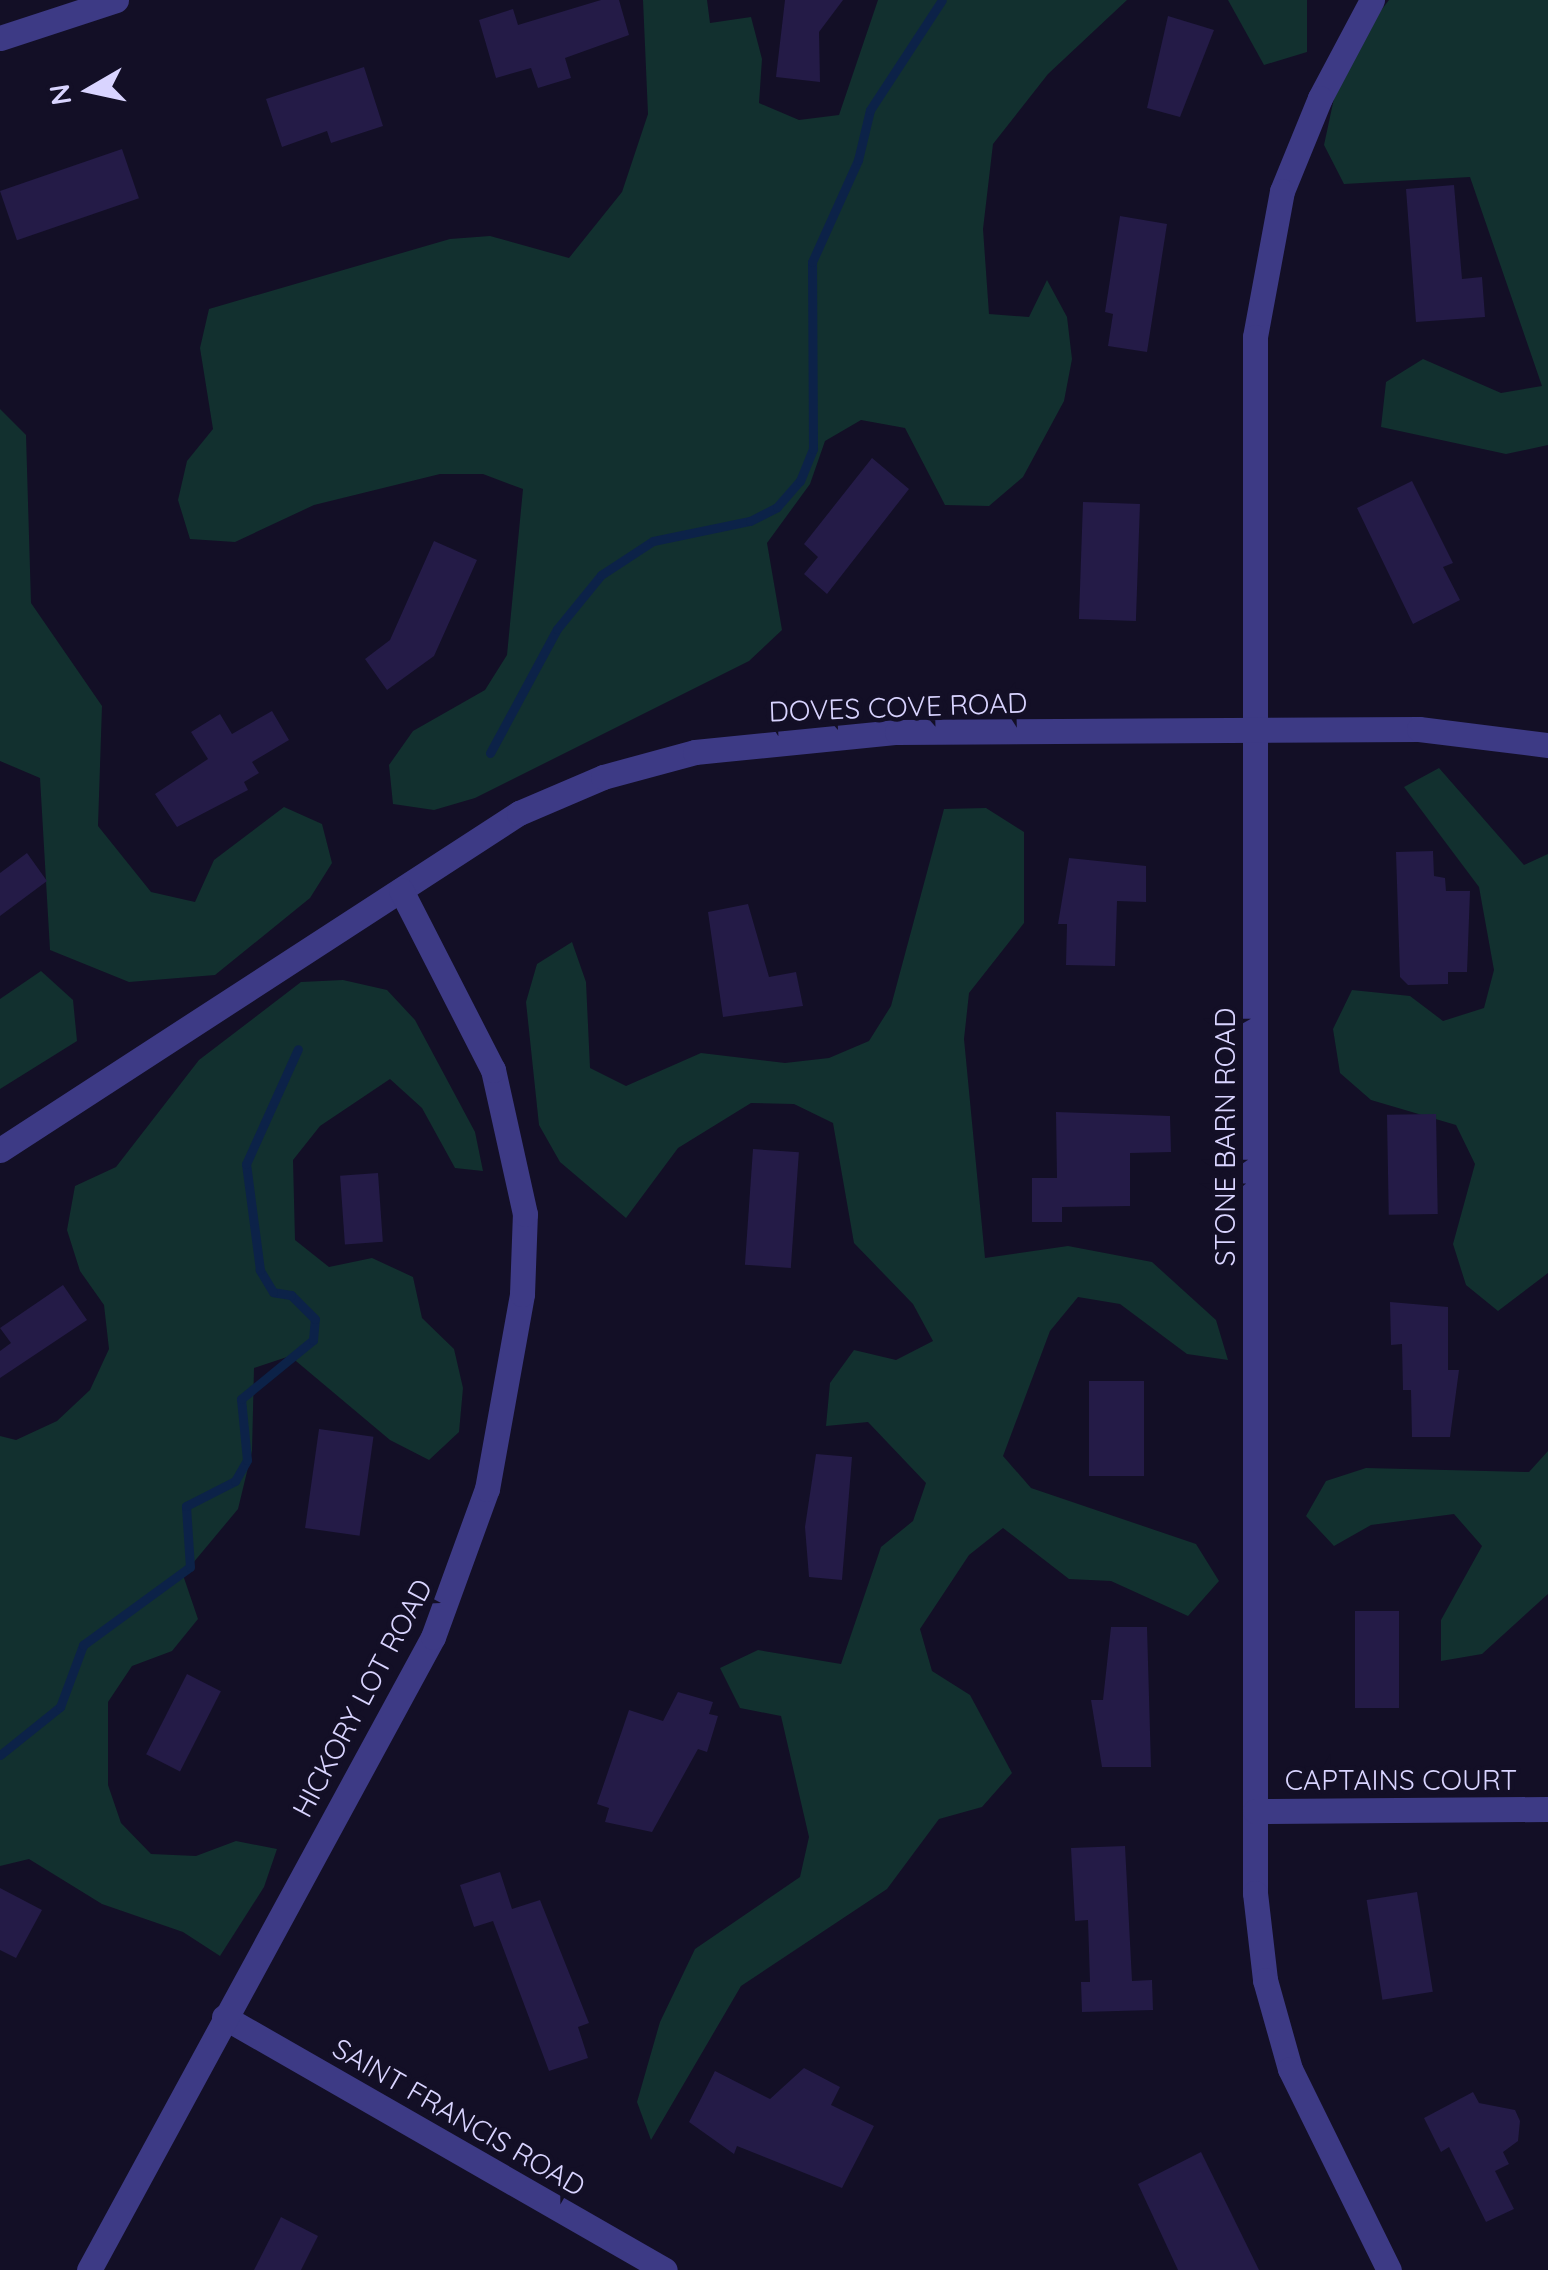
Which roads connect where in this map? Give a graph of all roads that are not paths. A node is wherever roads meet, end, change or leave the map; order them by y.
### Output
1 (116, 0) edge
2 (1372, 0) edge
3 (0, 38) edge
4 (1255, 730) junction
5 (1548, 745) edge
6 (401, 890) junction
7 (0, 1150) edge
8 (1548, 1809) edge
9 (1255, 1811) junction
10 (224, 2017) junction
11 (89, 2270) edge
12 (665, 2270) edge
13 (1388, 2270) edge

1 - 3 street
2 - 4 street, STONE BARN ROAD
4 - 5 street, DOVES COVE ROAD
4 - 6 street, DOVES COVE ROAD
4 - 9 street, STONE BARN ROAD
6 - 7 street, DOVES COVE ROAD
6 - 10 street, HICKORY LOT ROAD
8 - 9 street, CAPTAINS COURT
9 - 13 street, STONE BARN ROAD
10 - 11 street, HICKORY LOT ROAD
10 - 12 street, SAINT FRANCIS ROAD

